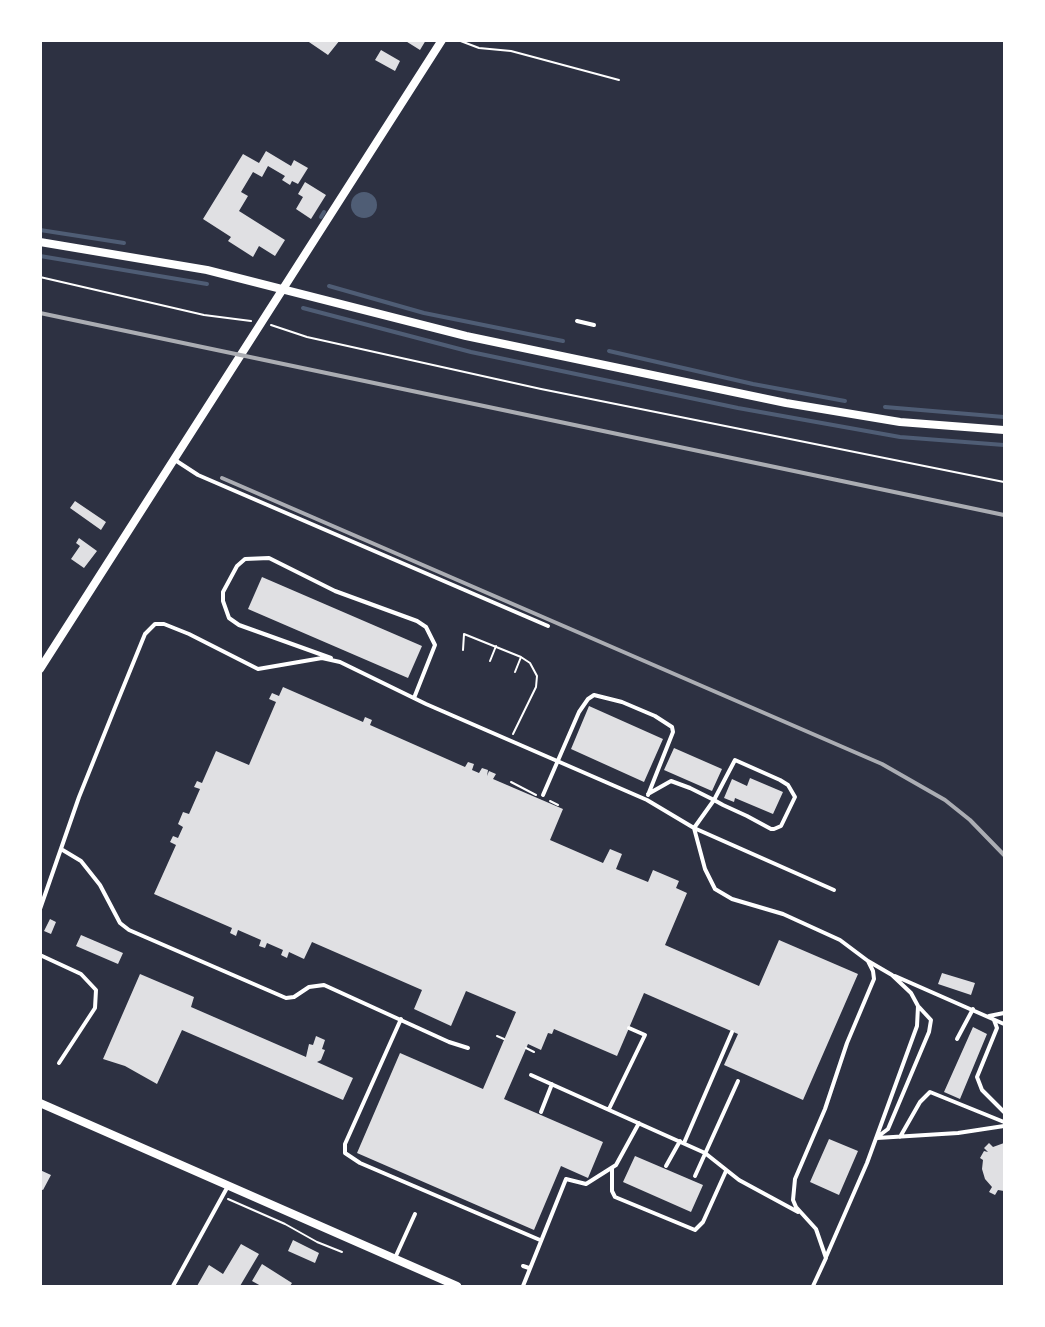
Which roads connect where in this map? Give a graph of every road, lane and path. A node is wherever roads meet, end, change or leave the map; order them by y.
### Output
1 (442, 40) edge
2 (458, 40) edge
3 (619, 80) dead end
4 (40, 242) edge
5 (40, 277) edge
6 (284, 289) junction
7 (577, 321) dead end
8 (262, 323) junction
9 (594, 325) dead end
10 (1005, 430) edge
11 (174, 460) junction
12 (1005, 482) edge
13 (548, 626) dead end
14 (496, 645) junction
15 (463, 651) dead end
16 (521, 657) junction
17 (490, 661) dead end
18 (340, 662) junction
19 (40, 669) edge
20 (515, 672) dead end
21 (414, 698) junction
22 (509, 741) junction
23 (557, 762) junction
24 (648, 794) junction
25 (543, 795) dead end
26 (647, 800) junction
27 (714, 800) junction
28 (694, 828) junction
29 (61, 849) junction
30 (834, 890) dead end
31 (40, 909) edge
32 (40, 955) edge
33 (868, 961) junction
34 (892, 975) junction
35 (918, 1006) junction
36 (973, 1009) junction
37 (1005, 1013) edge
38 (991, 1018) junction
39 (400, 1019) junction
40 (1005, 1024) edge
41 (629, 1028) dead end
42 (732, 1032) dead end
43 (497, 1036) dead end
44 (504, 1039) dead end
45 (957, 1039) dead end
46 (468, 1047) dead end
47 (526, 1048) dead end
48 (534, 1052) dead end
49 (59, 1064) dead end
50 (531, 1075) dead end
51 (738, 1081) dead end
52 (552, 1084) junction
53 (40, 1103) edge
54 (609, 1109) junction
55 (541, 1112) dead end
56 (1005, 1112) edge
57 (639, 1122) junction
58 (1005, 1124) edge
59 (900, 1137) junction
60 (876, 1138) junction
61 (682, 1142) junction
62 (705, 1153) junction
63 (666, 1166) dead end
64 (612, 1168) junction
65 (726, 1171) junction
66 (695, 1176) dead end
67 (229, 1186) junction
68 (223, 1197) junction
69 (415, 1214) dead end
70 (801, 1214) junction
71 (540, 1240) junction
72 (342, 1252) dead end
73 (826, 1258) junction
74 (395, 1259) junction
75 (523, 1266) dead end
76 (529, 1268) junction
77 (173, 1287) edge
78 (457, 1287) edge
79 (523, 1287) edge
80 (813, 1287) edge

1 - 6 street
2 - 3 path
4 - 6 street
5 - 8 path
6 - 8 street
6 - 10 street
7 - 9 lane
8 - 11 street
8 - 12 path
11 - 13 lane
11 - 19 street
14 - 15 path
14 - 16 path
14 - 17 path
16 - 20 path
16 - 22 path
18 - 21 lane
18 - 21 lane
18 - 29 lane
21 - 22 lane
22 - 23 lane
23 - 24 lane
23 - 25 lane
23 - 26 lane
24 - 26 lane
24 - 27 lane
26 - 28 lane
27 - 27 lane
27 - 28 lane
28 - 30 lane
28 - 33 lane
29 - 31 lane
29 - 39 lane
32 - 49 lane
33 - 34 lane
33 - 70 lane
34 - 35 lane
34 - 36 lane
35 - 60 lane
35 - 60 lane
36 - 38 lane
36 - 45 lane
37 - 38 lane
38 - 40 lane
38 - 56 lane
39 - 46 lane
39 - 71 lane
41 - 54 lane
42 - 61 lane
43 - 44 path
47 - 48 path
50 - 52 lane
51 - 62 lane
52 - 54 lane
52 - 55 lane
53 - 67 street
54 - 57 lane
57 - 61 lane
57 - 64 lane
58 - 59 lane
58 - 59 lane
59 - 60 lane
60 - 73 lane
61 - 62 lane
61 - 63 lane
62 - 65 lane
62 - 66 lane
64 - 65 lane
64 - 71 lane
65 - 70 lane
67 - 68 lane
67 - 74 street
68 - 72 path
68 - 77 lane
69 - 74 lane
70 - 73 lane
71 - 76 lane
73 - 80 lane
74 - 78 street
75 - 76 lane
76 - 79 lane

